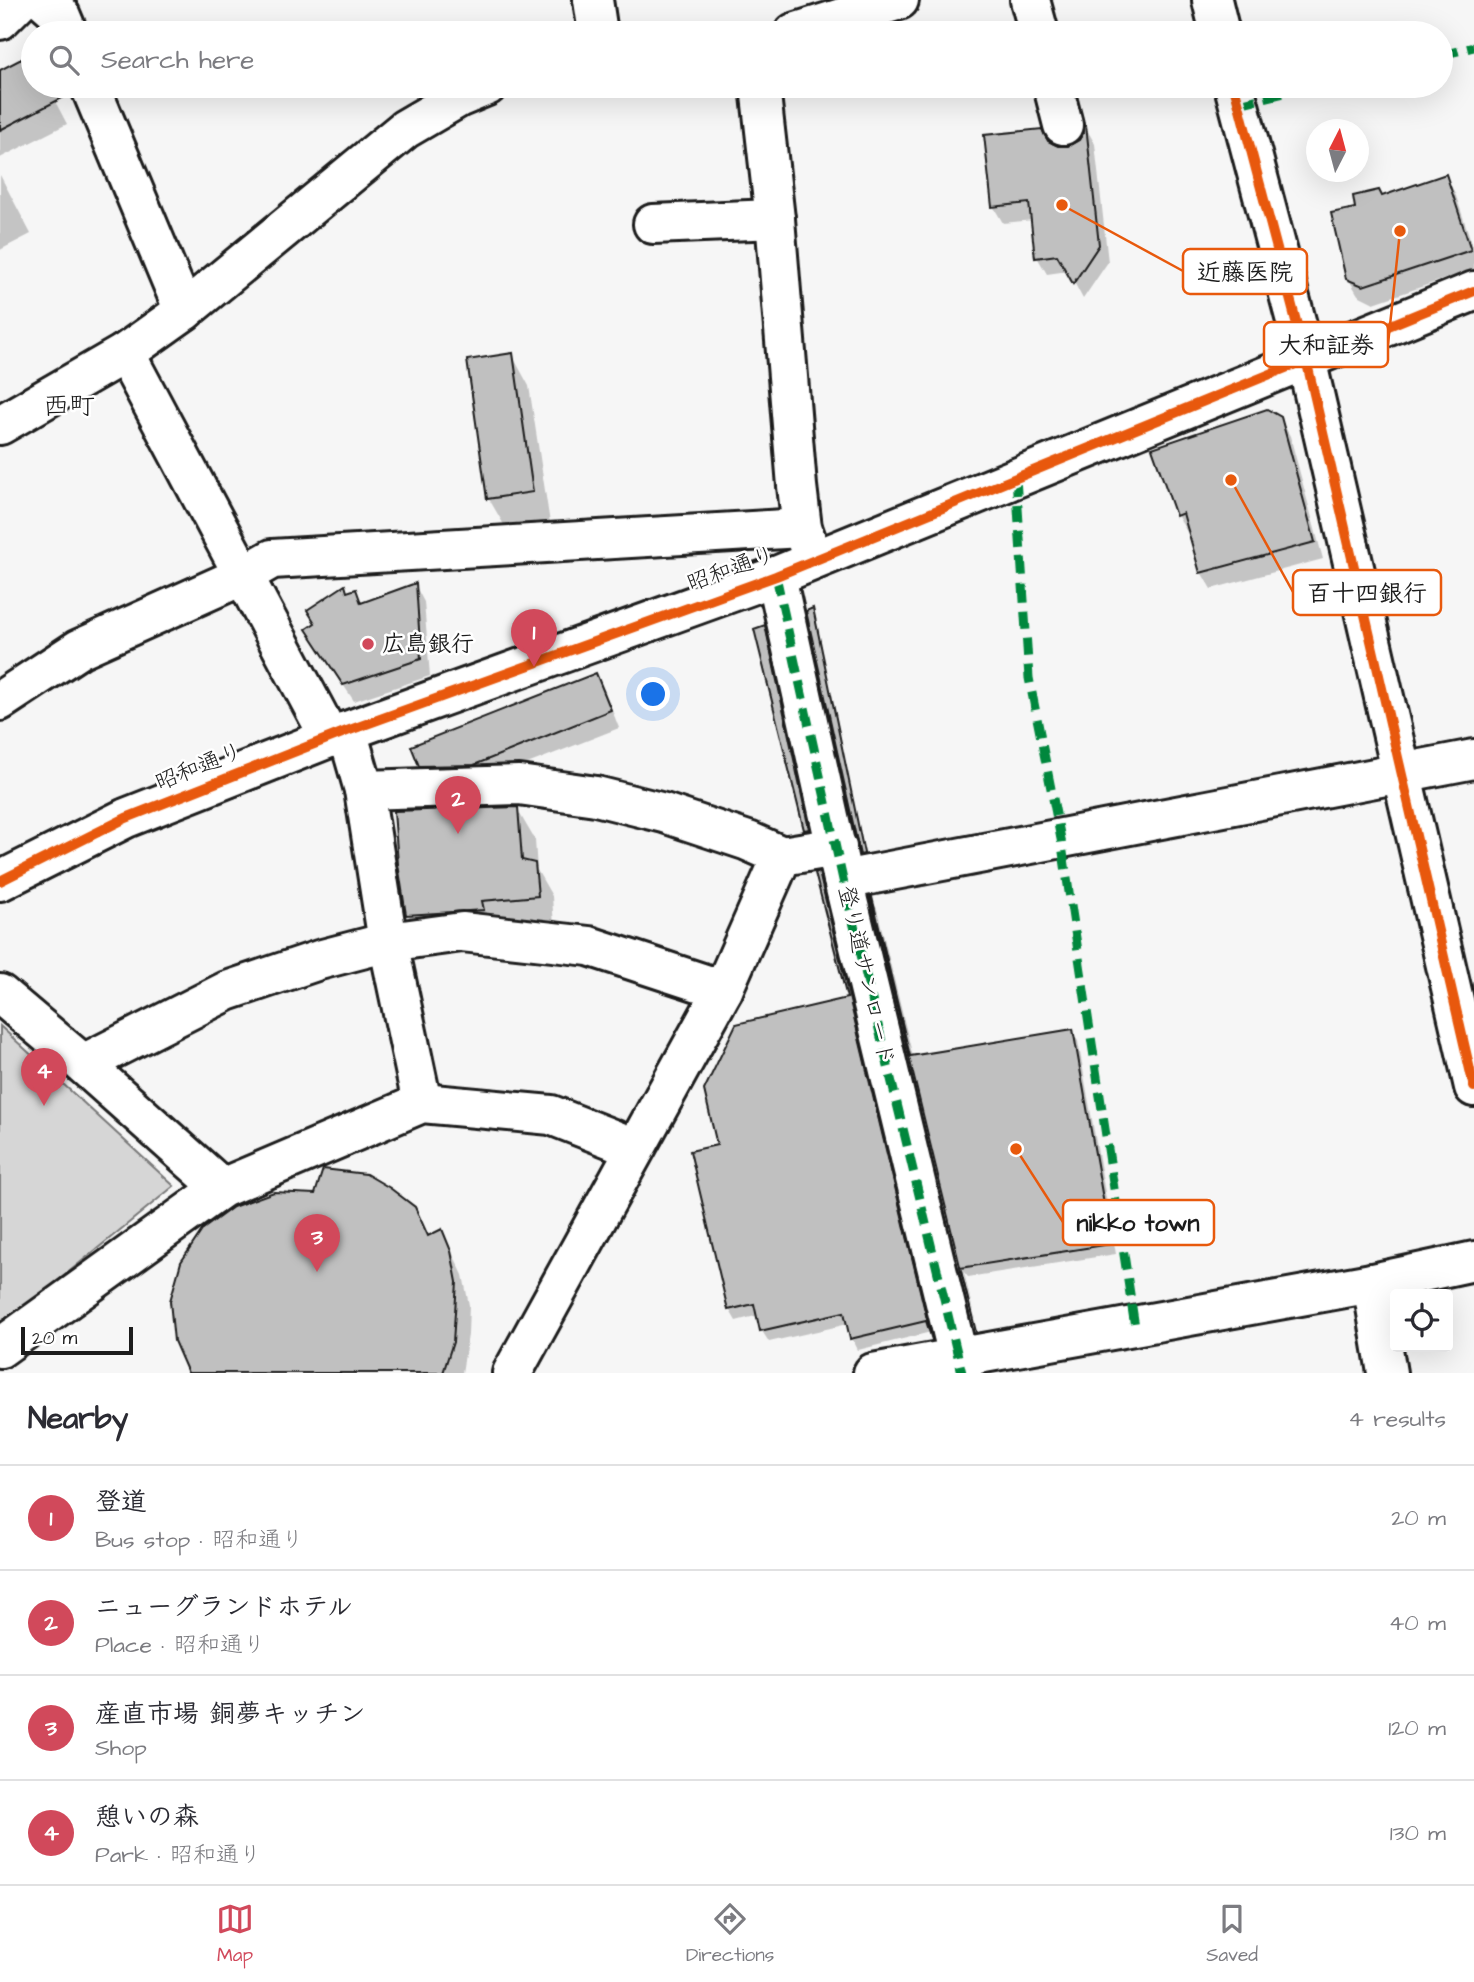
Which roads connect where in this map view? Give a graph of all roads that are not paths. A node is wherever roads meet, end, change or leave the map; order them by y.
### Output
1 (20, 0) edge
2 (44, 0) edge
3 (593, 0) edge
4 (899, 0) edge
5 (1030, 0) edge
6 (1212, 0) edge
7 (0, 19) edge
8 (63, 21) edge
9 (596, 21) edge
10 (832, 21) edge
11 (1036, 21) edge
12 (1217, 21) edge
13 (94, 98) edge
14 (458, 98) edge
15 (761, 98) edge
16 (1056, 98) edge
17 (1237, 98) edge
18 (1063, 125) dead end
19 (775, 219) junction
20 (653, 224) dead end
21 (1474, 291) edge
22 (184, 311) junction
23 (125, 353) junction
24 (1306, 359) junction
25 (0, 425) edge
26 (808, 544) junction
27 (244, 575) junction
28 (776, 576) junction
29 (0, 701) edge
30 (339, 734) junction
31 (1474, 759) edge
32 (1403, 773) junction
33 (364, 790) junction
34 (782, 856) junction
35 (840, 864) junction
36 (0, 881) edge
37 (388, 942) junction
38 (723, 990) junction
39 (0, 994) edge
40 (83, 1064) junction
41 (1474, 1087) edge
42 (422, 1103) junction
43 (635, 1148) junction
44 (222, 1188) junction
45 (1474, 1261) edge
46 (1372, 1283) junction
47 (0, 1348) edge
48 (960, 1366) edge
49 (512, 1373) edge
50 (873, 1373) edge
51 (1387, 1373) edge

1 - 7 street
2 - 8 street
3 - 9 street
4 - 10 street
5 - 11 street
6 - 12 street
13 - 22 street
14 - 22 street
15 - 19 street
16 - 18 street
17 - 24 street
19 - 20 street
19 - 26 street
21 - 24 street, 昭和通り
22 - 23 street
23 - 25 street
23 - 27 street
24 - 26 street, 昭和通り
24 - 32 street
26 - 27 street
26 - 28 street, 昭和通り
27 - 29 street
27 - 30 street
28 - 30 street, 昭和通り
28 - 35 street, 登り道サンロード
30 - 33 street
30 - 36 street, 昭和通り
31 - 32 street
32 - 35 street
32 - 41 street
33 - 34 street
33 - 37 street
34 - 35 street
34 - 38 street
35 - 48 street, 登り道サンロード
37 - 38 street
37 - 40 street
37 - 42 street
38 - 43 street
39 - 40 street
40 - 44 street
42 - 43 street
42 - 44 street
43 - 49 street
44 - 47 street
45 - 46 street
46 - 48 street
46 - 51 street
48 - 50 street

